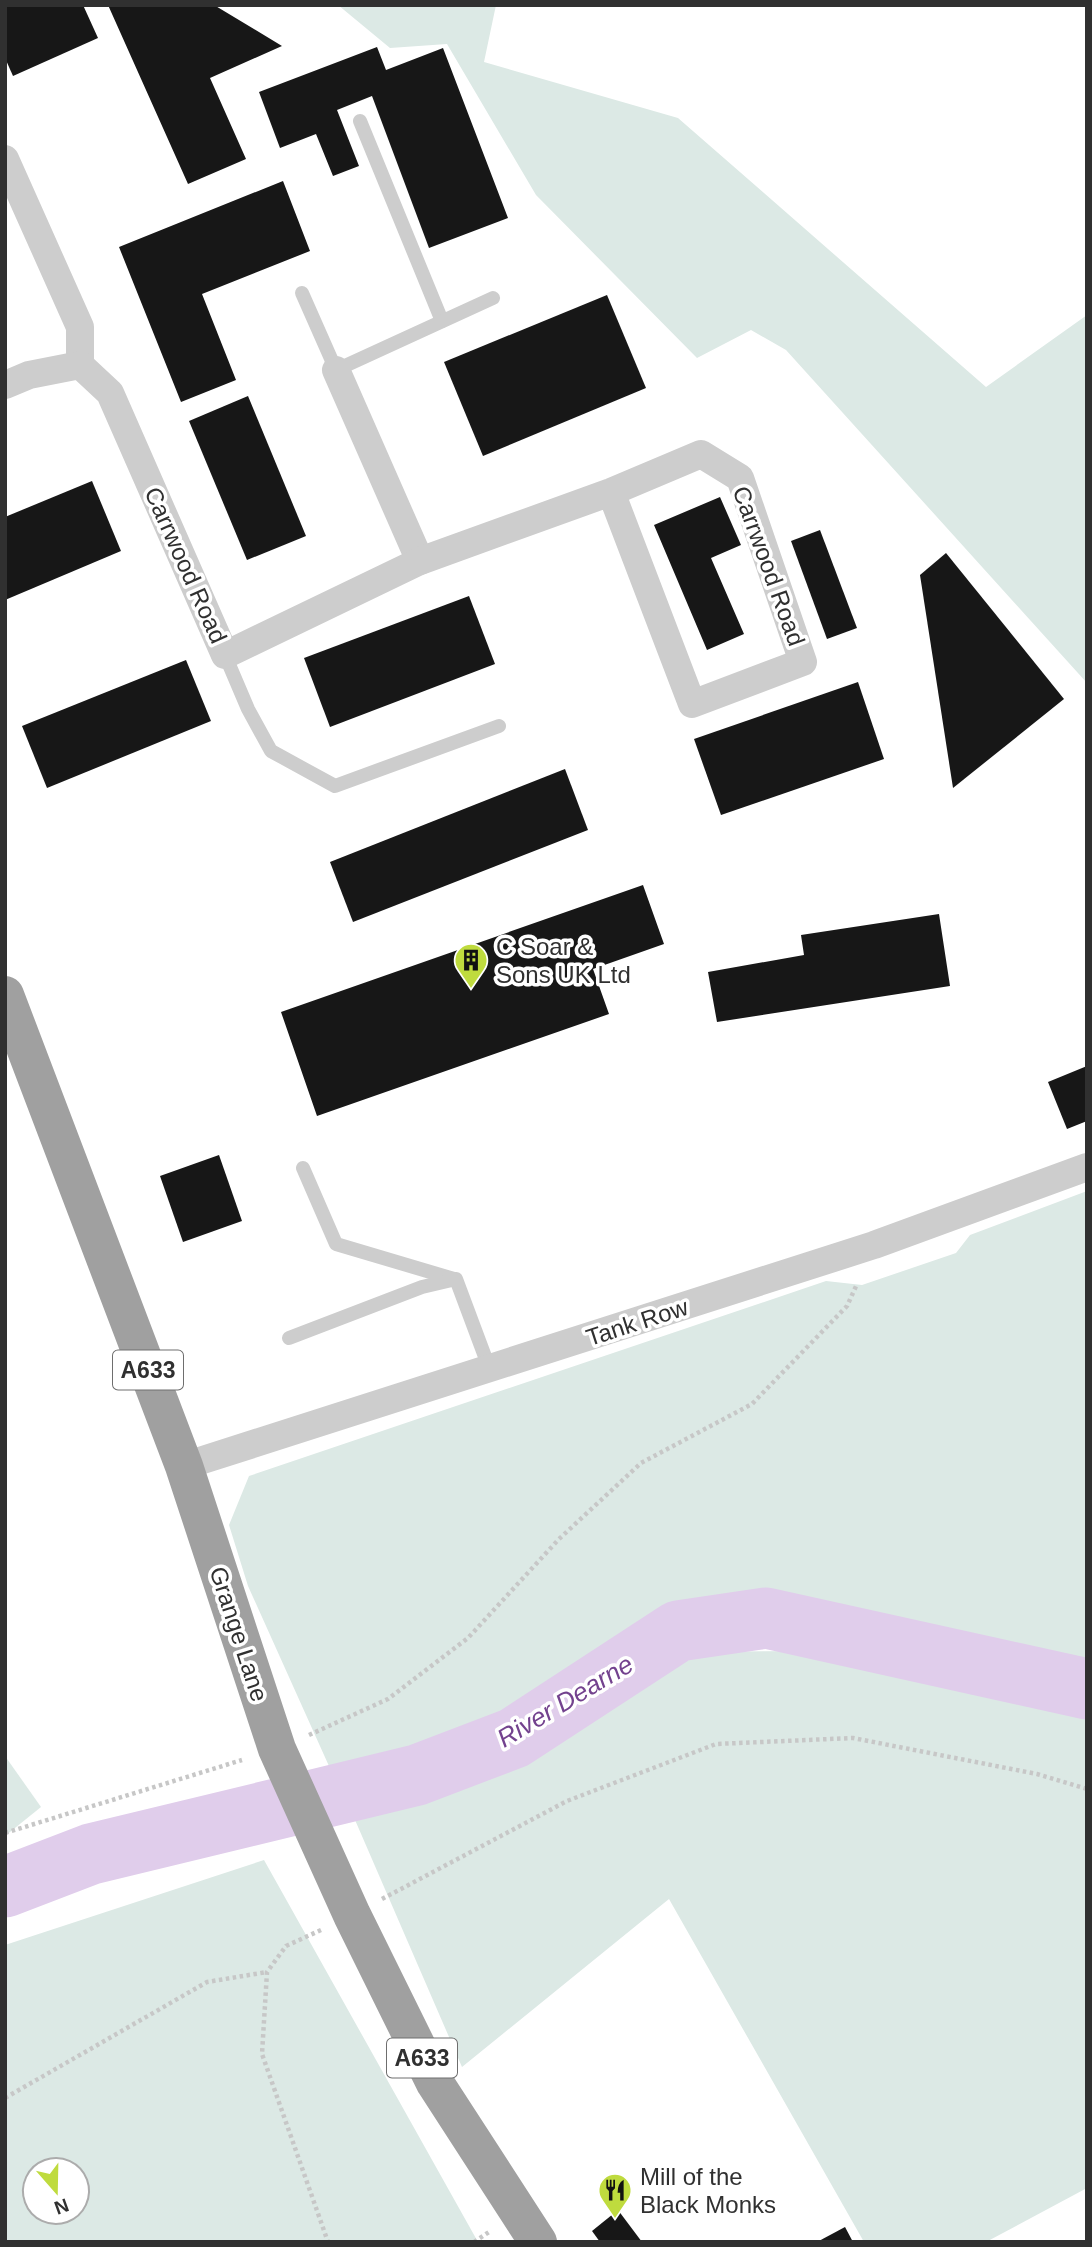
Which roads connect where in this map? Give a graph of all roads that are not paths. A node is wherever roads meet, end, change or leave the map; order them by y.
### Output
1 (360, 121) dead end
2 (5, 159) edge
3 (302, 293) dead end
4 (494, 299) dead end
5 (442, 321) junction
6 (80, 365) junction
7 (336, 370) junction
8 (5, 385) edge
9 (611, 492) junction
10 (420, 561) junction
11 (225, 654) junction
12 (499, 726) dead end
13 (5, 995) edge
14 (1087, 1167) edge
15 (303, 1168) dead end
16 (456, 1279) junction
17 (289, 1338) dead end
18 (491, 1370) junction
19 (184, 1466) junction
20 (538, 2242) edge

1 - 5 lane
2 - 6 street
3 - 7 lane
4 - 5 lane
5 - 7 lane
6 - 8 street
6 - 11 street, Carrwood Road
7 - 10 street
9 - 9 street, Carrwood Road
9 - 10 street, Carrwood Road
10 - 11 street, Carrwood Road
11 - 12 lane
13 - 19 highway, Grange Lane / A633
14 - 18 street, Tank Row
15 - 16 lane
16 - 17 lane
16 - 18 lane
18 - 19 street, Tank Row
19 - 20 highway, Grange Lane / A633

